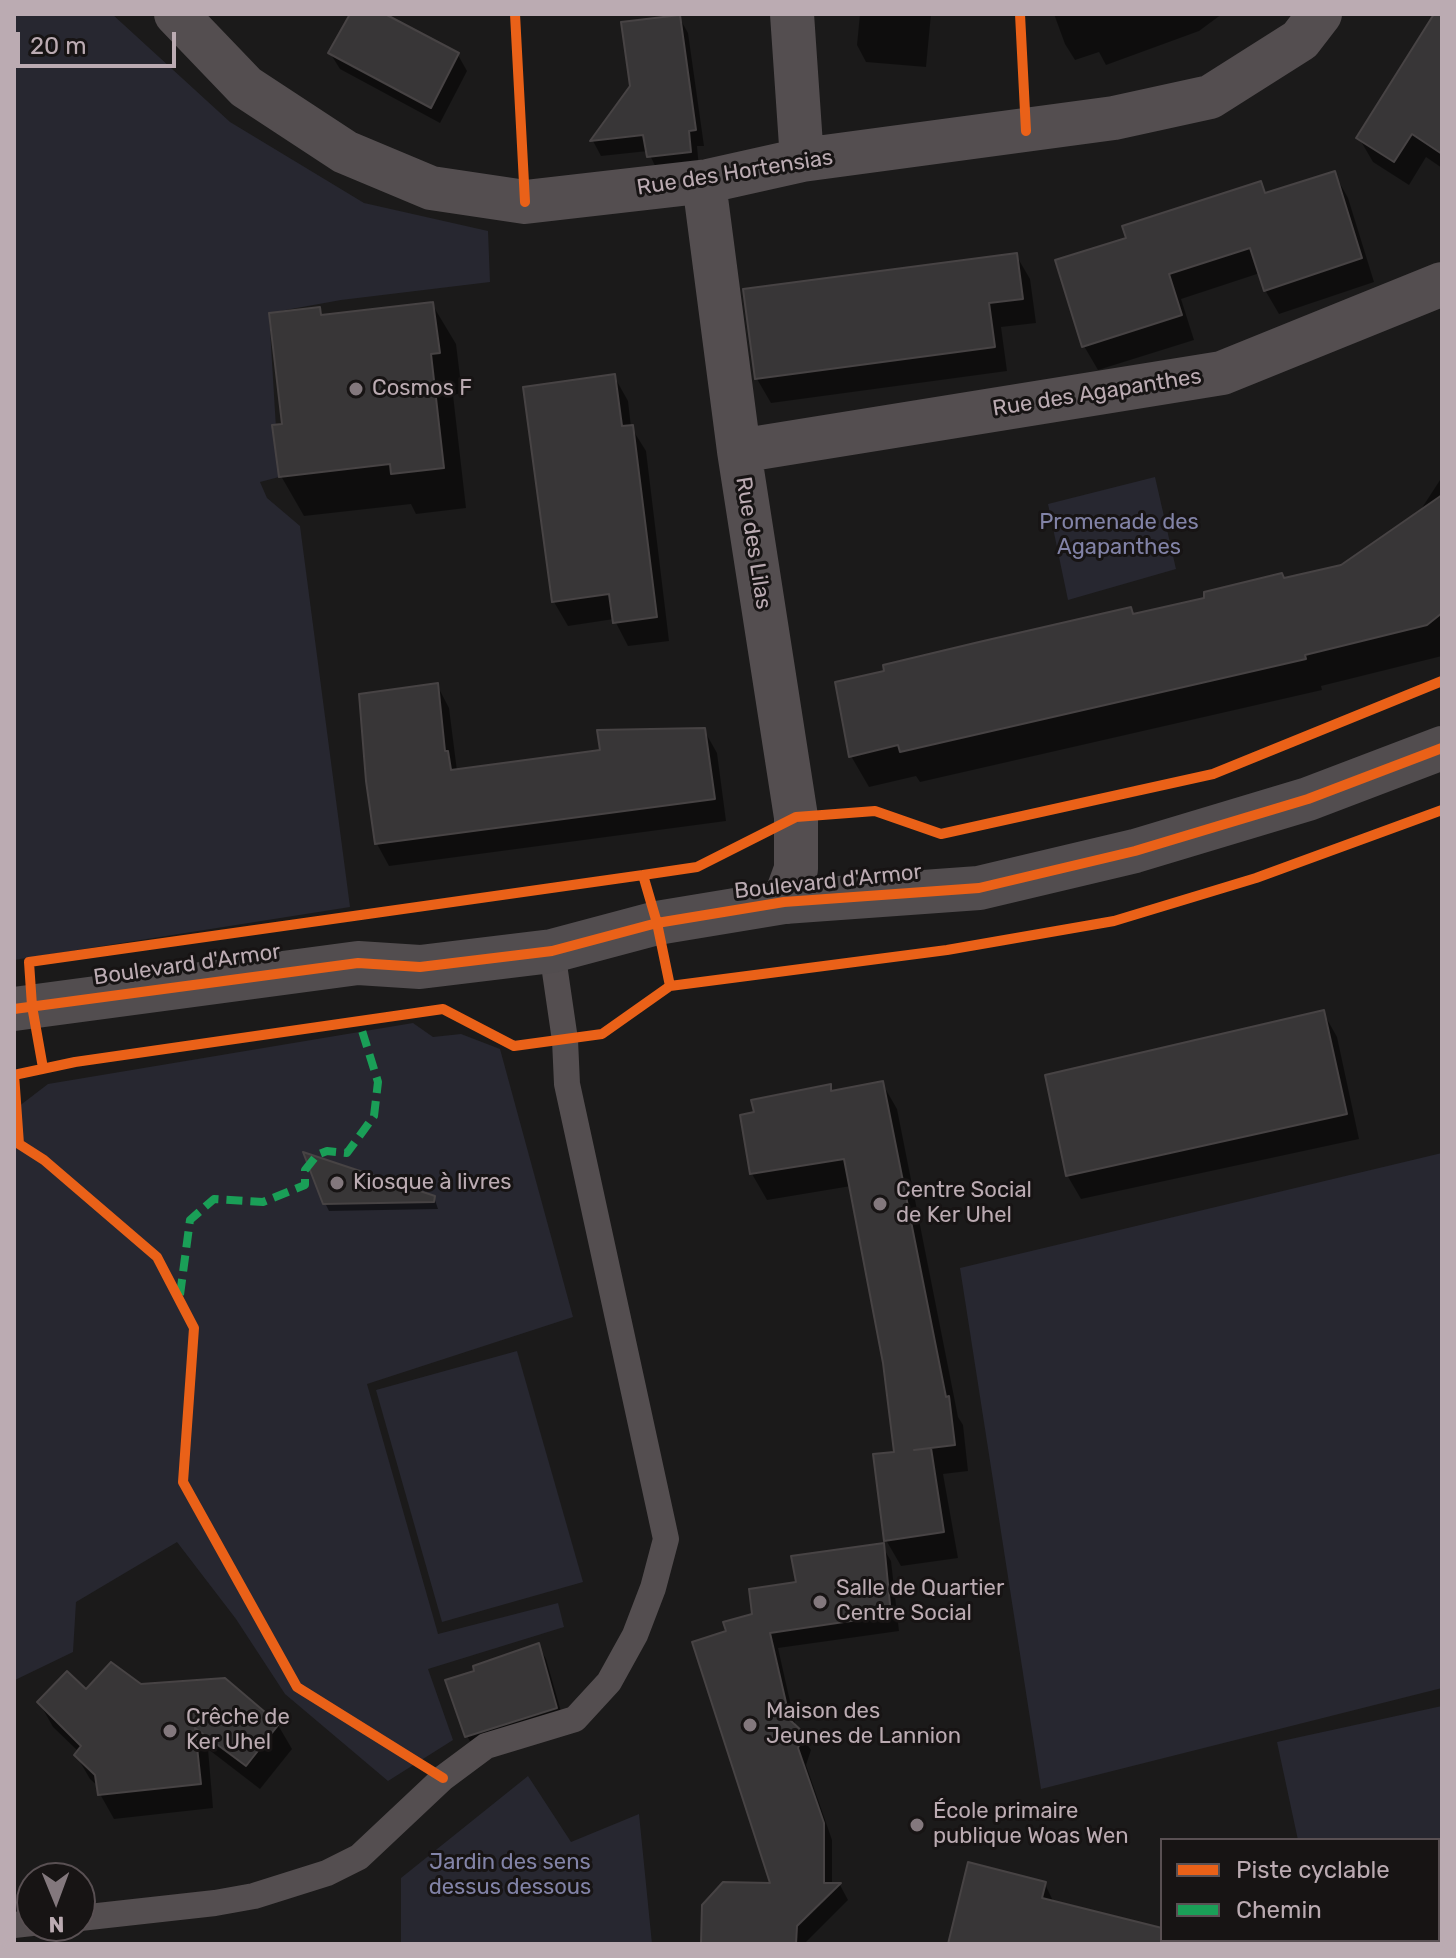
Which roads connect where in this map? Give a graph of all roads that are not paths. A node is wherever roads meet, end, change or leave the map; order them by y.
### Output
1 (176, 14) edge
2 (792, 14) edge
3 (1320, 14) edge
4 (802, 160) junction
5 (708, 181) junction
6 (1442, 284) edge
7 (739, 451) junction
8 (1442, 748) edge
9 (784, 902) junction
10 (552, 951) junction
11 (14, 1009) edge
12 (96, 1916) edge

1 - 5 street, Rue des Hortensias
2 - 4 street
3 - 4 street, Rue des Hortensias
4 - 5 street, Rue des Hortensias
5 - 7 street, Rue des Lilas
6 - 7 street, Rue des Agapanthes
7 - 9 street, Rue des Lilas
8 - 9 main road, Boulevard d'Armor
9 - 10 main road, Boulevard d'Armor
10 - 11 main road, Boulevard d'Armor
10 - 12 lane

